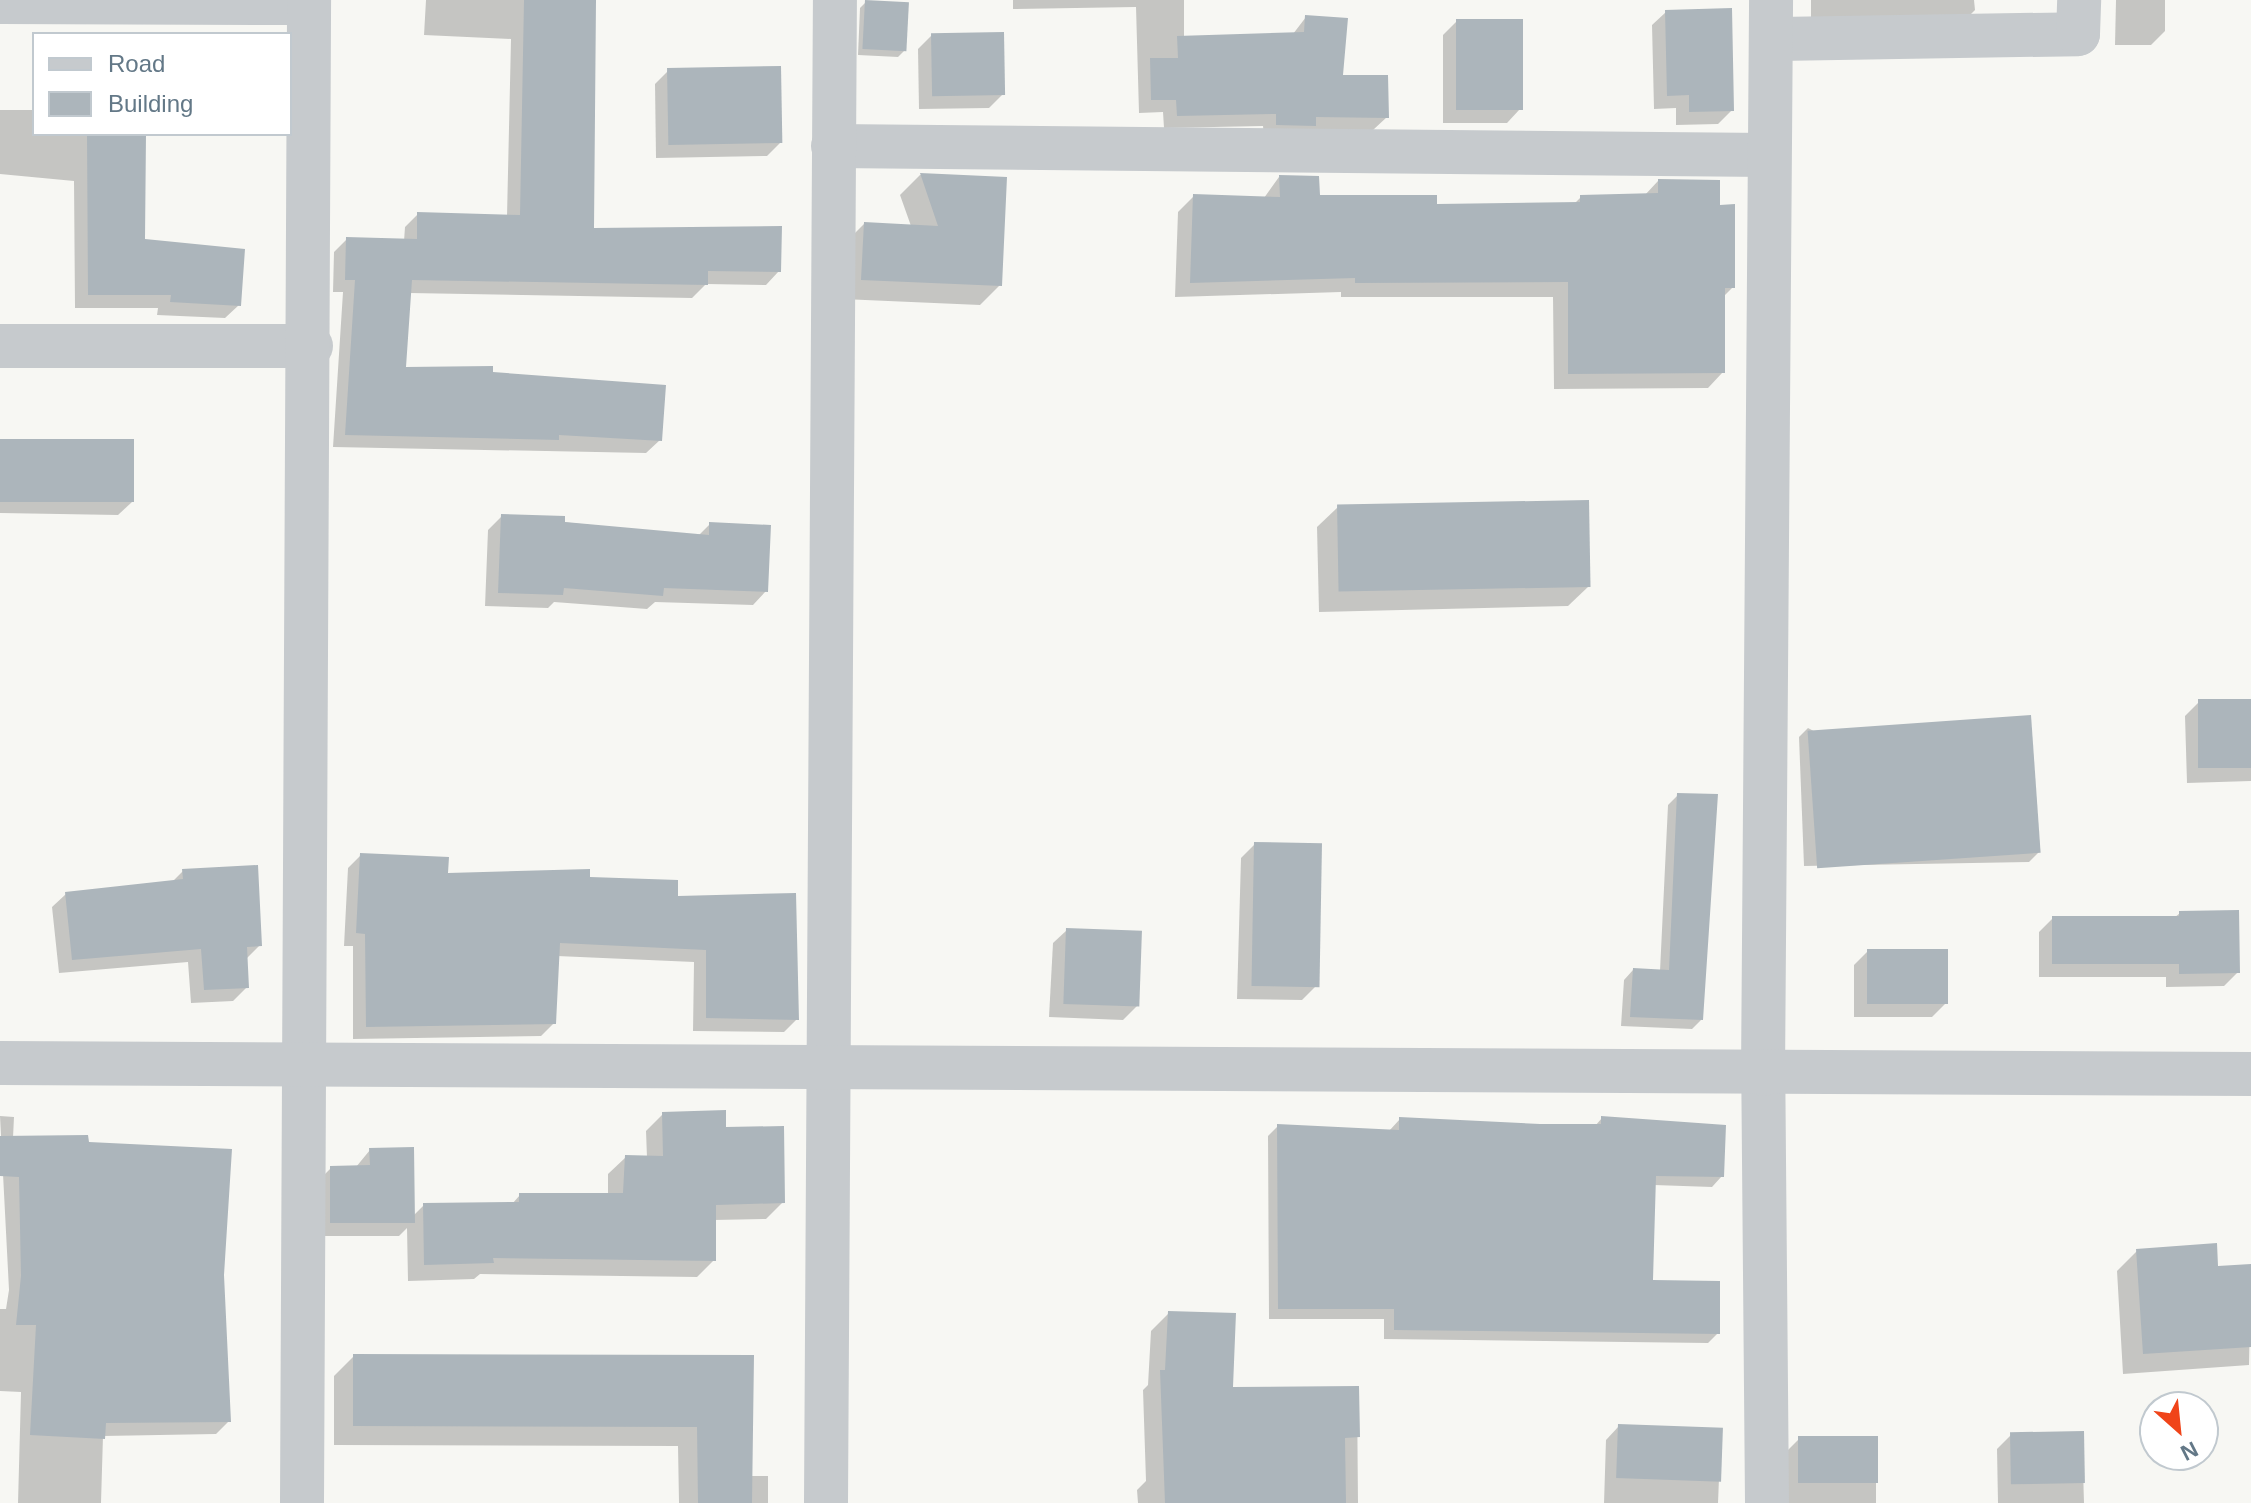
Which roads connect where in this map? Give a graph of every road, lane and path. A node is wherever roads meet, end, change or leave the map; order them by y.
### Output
1 (835, 0) edge
2 (2079, 0) edge
3 (0, 2) edge
4 (309, 2) edge
5 (1771, 19) edge
6 (833, 146) junction
7 (1768, 155) junction
8 (0, 346) edge
9 (311, 346) junction
10 (304, 1061) junction
11 (0, 1063) edge
12 (829, 1069) junction
13 (1763, 1074) junction
14 (2251, 1074) edge
15 (302, 1503) edge
16 (826, 1503) edge
17 (1767, 1503) edge

1 - 6 street
2 - 5 street
3 - 4 street
4 - 9 street
5 - 7 street
6 - 7 street
6 - 12 street
7 - 13 street
8 - 9 street
9 - 10 street
10 - 11 street
10 - 12 street
10 - 15 street
12 - 13 street
12 - 16 street
13 - 14 street
13 - 17 street

